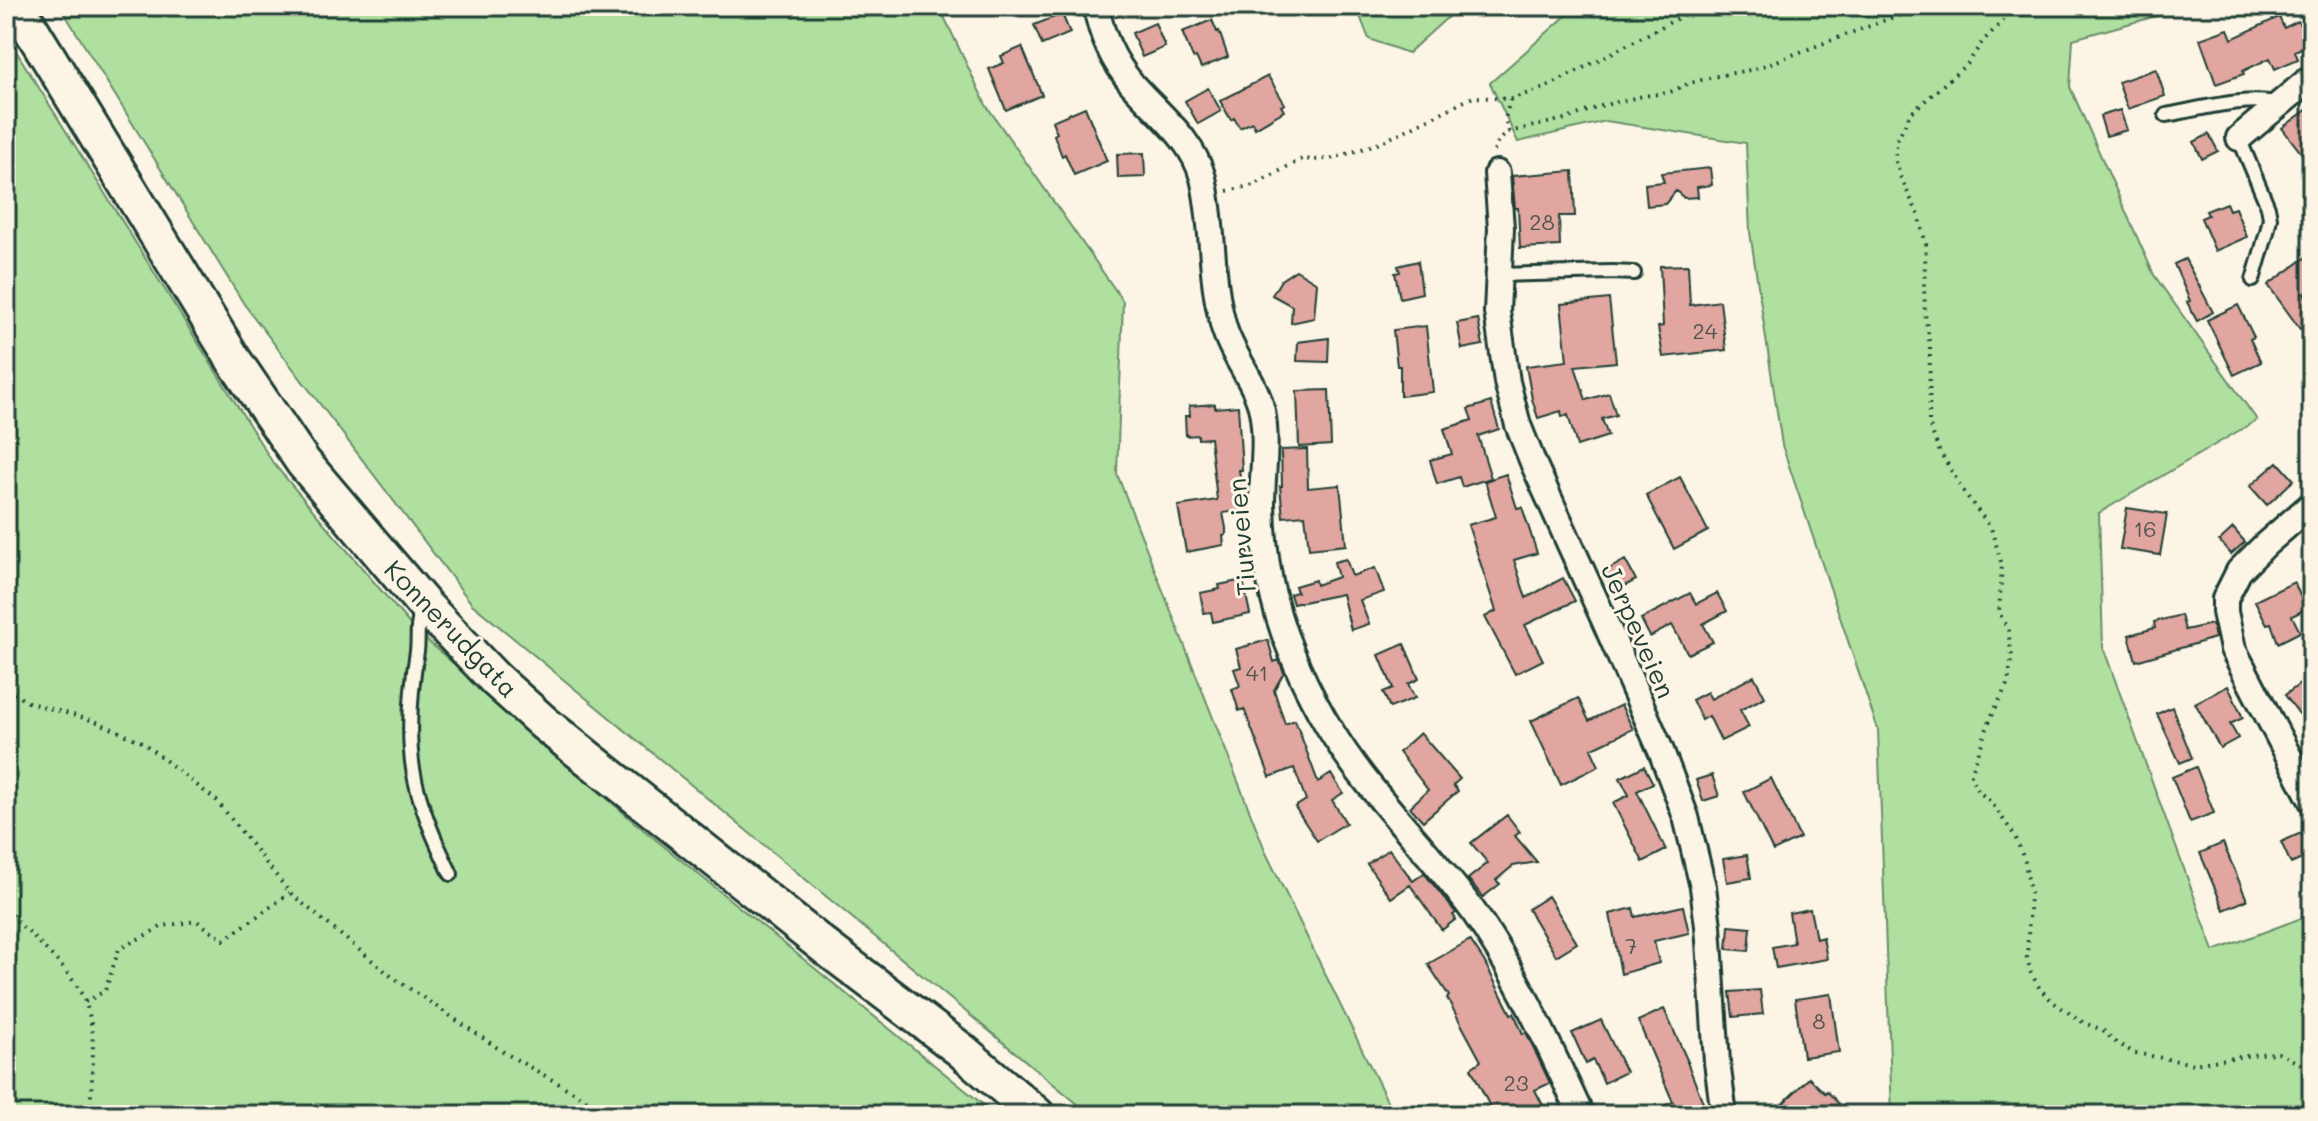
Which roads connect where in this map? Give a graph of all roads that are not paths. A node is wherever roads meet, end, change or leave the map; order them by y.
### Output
1 (17, 6) edge
2 (1096, 6) edge
3 (2312, 77) edge
4 (2278, 104) junction
5 (2166, 115) dead end
6 (2239, 138) joint
7 (1497, 173) dead end
8 (1634, 273) dead end
9 (1498, 275) junction
10 (2253, 280) dead end
11 (2312, 504) edge
12 (426, 607) junction
13 (2312, 801) edge
14 (451, 874) dead end
15 (1048, 1111) edge
16 (1581, 1115) edge
17 (1724, 1115) edge

1 - 12 main road, Konnerudgata
2 - 16 street, Tiurveien
3 - 4 street
4 - 5 lane
4 - 6 street
6 - 10 lane
7 - 9 street, Jerpeveien
8 - 9 lane
9 - 17 street, Jerpeveien
11 - 13 street
12 - 14 lane
12 - 15 main road, Konnerudgata

